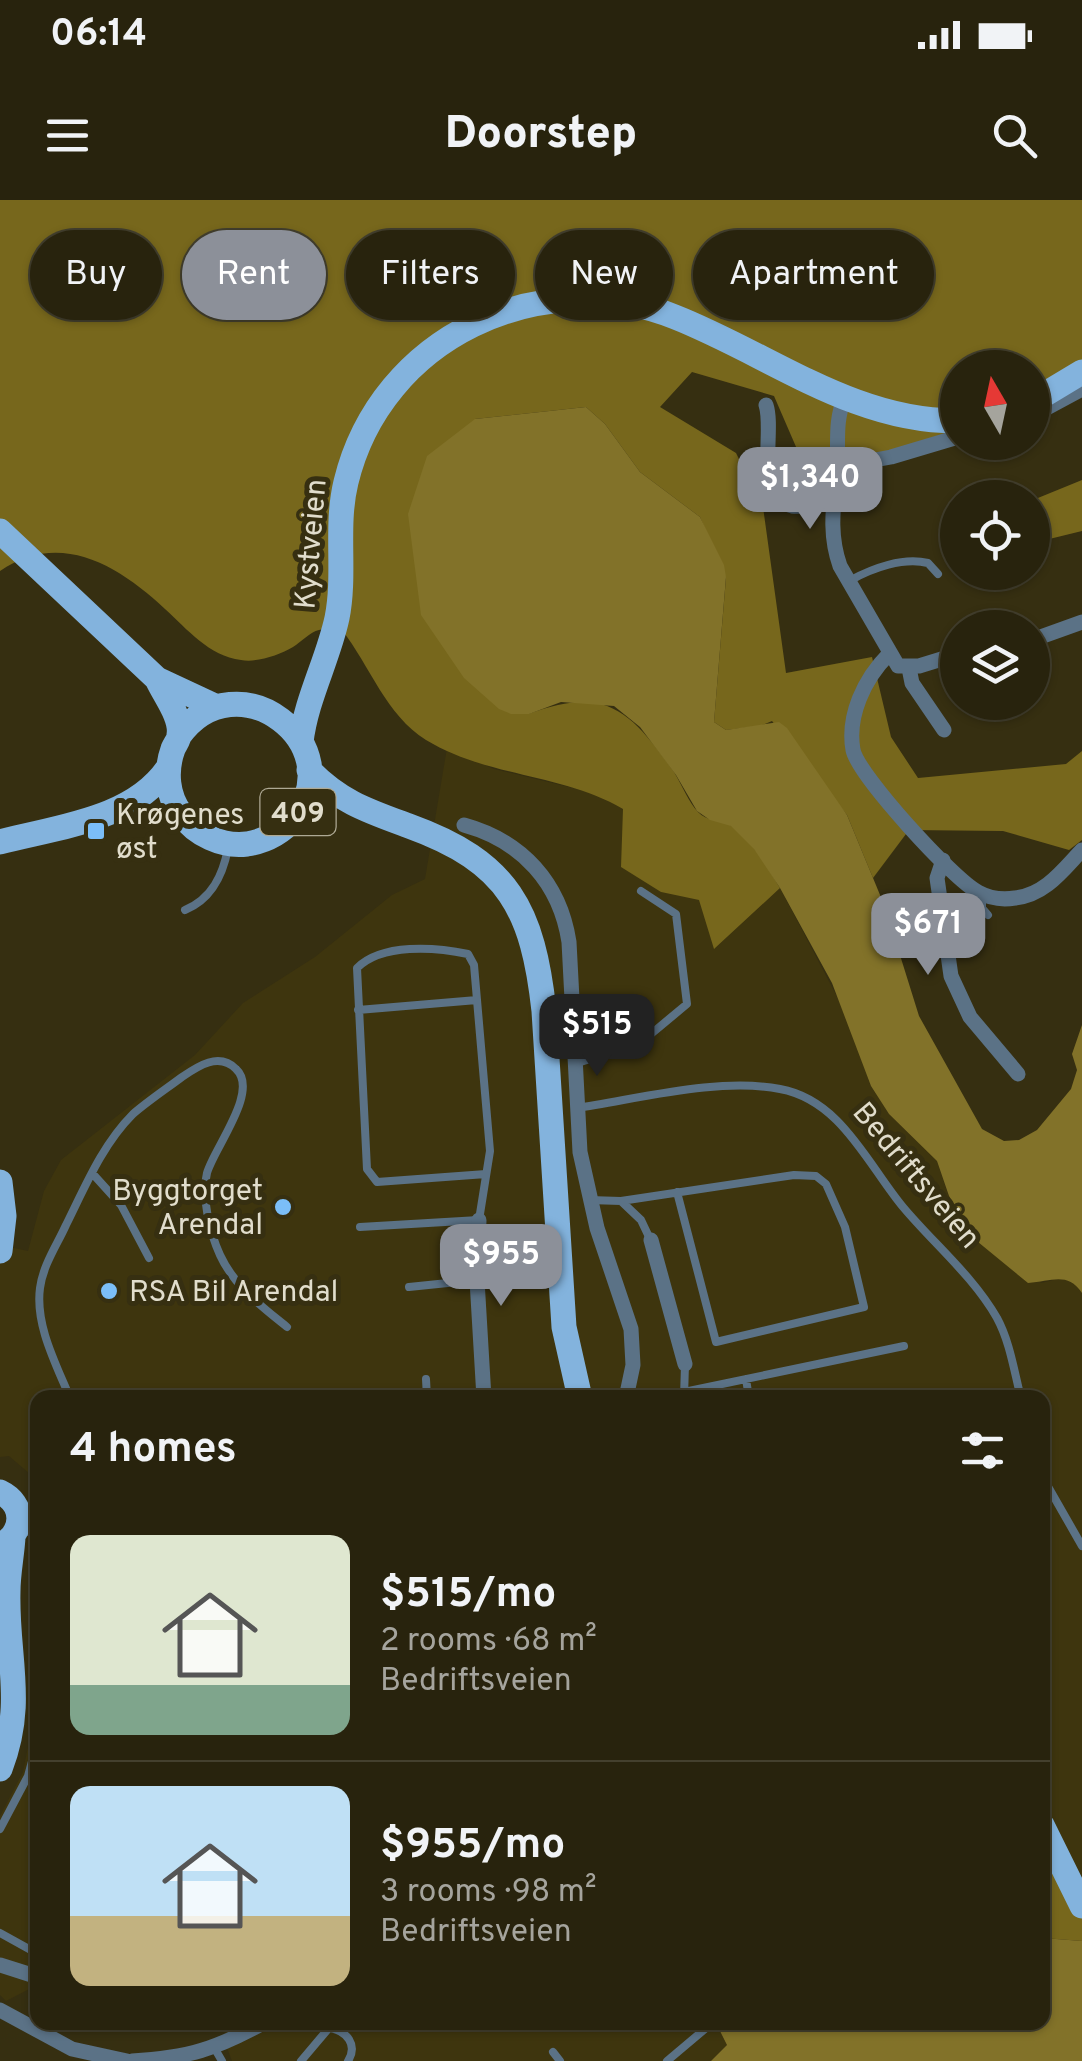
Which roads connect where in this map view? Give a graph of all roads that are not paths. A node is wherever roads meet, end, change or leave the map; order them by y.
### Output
1 (1082, 372) edge
2 (1082, 389) edge
3 (1050, 391) edge
4 (845, 397) junction
5 (766, 405) dead end
6 (1050, 406) edge
7 (940, 421) edge
8 (940, 442) edge
9 (838, 467) junction
10 (832, 501) junction
11 (0, 532) edge
12 (938, 574) dead end
13 (850, 580) junction
14 (1082, 622) edge
15 (1050, 634) edge
16 (888, 654) junction
17 (940, 659) edge
18 (908, 668) junction
19 (319, 671) junction
20 (157, 680) junction
21 (218, 707) junction
22 (269, 710) junction
23 (944, 730) dead end
24 (180, 736) junction
25 (301, 742) junction
26 (168, 768) junction
27 (309, 770) junction
28 (356, 807) junction
29 (114, 811) junction
30 (297, 813) junction
31 (182, 815) junction
32 (464, 825) dead end
33 (0, 842) edge
34 (228, 844) junction
35 (1082, 850) edge
36 (943, 860) junction
37 (641, 891) dead end
38 (982, 894) junction
39 (185, 910) dead end
40 (988, 916) dead end
41 (477, 1000) junction
42 (358, 1010) junction
43 (574, 1064) junction
44 (1018, 1074) dead end
45 (576, 1108) junction
46 (92, 1172) junction
47 (486, 1174) junction
48 (0, 1182) edge
49 (677, 1192) junction
50 (589, 1200) junction
51 (621, 1200) junction
52 (480, 1220) junction
53 (360, 1226) dead end
54 (651, 1240) joint
55 (0, 1251) edge
56 (149, 1258) dead end
57 (476, 1280) junction
58 (409, 1287) dead end
59 (287, 1327) dead end
60 (904, 1346) dead end
61 (684, 1364) joint
62 (426, 1378) dead end
63 (746, 1378) junction
64 (67, 1390) edge
65 (427, 1390) edge
66 (483, 1390) edge
67 (578, 1390) edge
68 (628, 1390) edge
69 (684, 1390) edge
70 (702, 1390) edge
71 (748, 1390) edge
72 (1019, 1390) edge
73 (1050, 1490) edge
74 (13, 1515) edge
75 (1082, 1546) edge
76 (0, 1599) edge
77 (10, 1630) junction
78 (0, 1769) edge
79 (30, 1769) edge
80 (0, 1830) edge
81 (1050, 1841) edge
82 (1082, 1906) edge
83 (0, 1933) edge
84 (30, 1950) edge
85 (0, 1966) edge
86 (30, 1975) edge
87 (1, 2010) edge
88 (30, 2026) edge
89 (37, 2030) edge
90 (254, 2030) edge
91 (328, 2030) edge
92 (341, 2030) edge
93 (704, 2030) edge
94 (553, 2052) dead end
95 (218, 2055) edge
96 (130, 2061) edge
97 (301, 2061) edge
98 (348, 2061) edge
99 (560, 2061) edge
100 (667, 2061) edge

1 - 3 main road
2 - 6 street
4 - 7 main road, Kystveien
4 - 9 street
4 - 19 main road, Kystveien
5 - 10 street
8 - 9 street
9 - 10 street
10 - 13 street
11 - 20 main road
12 - 13 lane
13 - 16 street
14 - 15 street
16 - 18 street
16 - 36 street
17 - 18 street
18 - 23 street
19 - 22 main road, Kystveien
19 - 25 main road, Kystveien
20 - 21 main road
20 - 24 main road
21 - 22 main road
21 - 24 main road
22 - 25 main road, 409
24 - 26 main road
25 - 27 main road, 409
26 - 29 main road
26 - 31 main road
27 - 28 main road, 409
27 - 30 main road, 409
28 - 30 main road, 409
28 - 67 main road, 409
29 - 31 main road
29 - 33 main road
30 - 34 main road, 409
31 - 34 main road, 409
32 - 43 street
34 - 39 lane
35 - 38 street
36 - 38 street
36 - 44 street
37 - 43 lane
38 - 40 lane
41 - 42 lane
41 - 42 lane
41 - 47 lane
42 - 47 lane
43 - 45 street
45 - 50 street
45 - 72 lane, Bedriftsveien
46 - 56 lane
46 - 59 lane
46 - 64 lane
47 - 52 lane
48 - 55 main road
49 - 49 lane
49 - 51 lane
50 - 51 lane
50 - 68 street
51 - 54 lane
52 - 53 lane
52 - 57 street
54 - 61 street
57 - 58 lane
57 - 66 street
60 - 63 lane
61 - 69 lane
62 - 65 lane
63 - 70 lane
63 - 71 lane
73 - 75 lane
74 - 77 main road
76 - 77 main road
77 - 78 main road
79 - 80 lane
81 - 82 main road
83 - 84 lane
85 - 86 street
87 - 88 street
89 - 96 street
90 - 95 street
91 - 97 lane
92 - 98 lane
93 - 100 lane
94 - 99 lane
95 - 96 street

